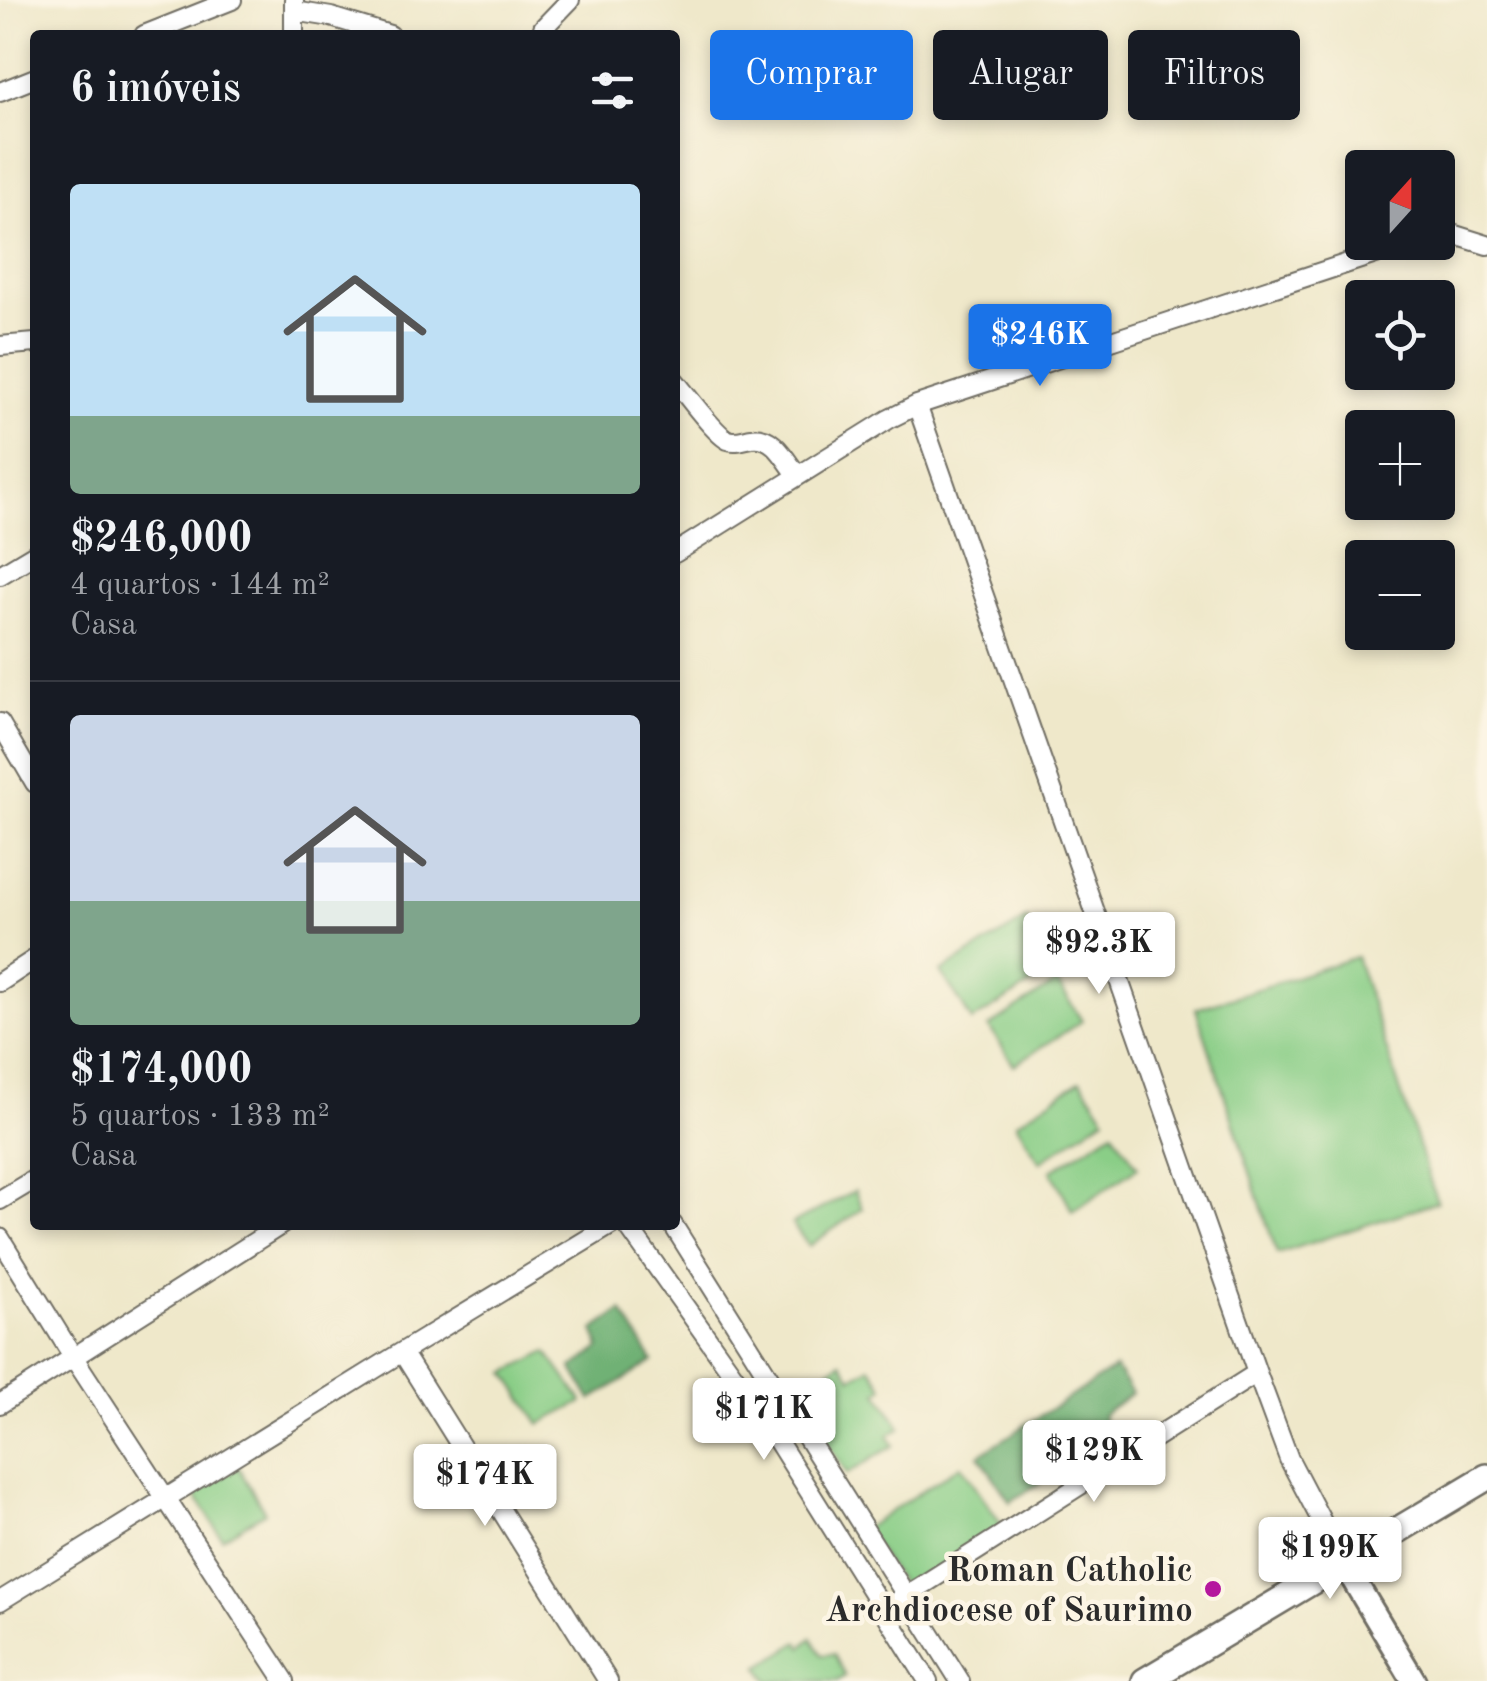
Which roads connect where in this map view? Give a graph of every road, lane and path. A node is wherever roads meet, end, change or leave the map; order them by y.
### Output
1 (232, 0) edge
2 (570, 0) edge
3 (294, 6) edge
4 (330, 8) edge
5 (157, 30) edge
6 (379, 30) edge
7 (543, 30) edge
8 (30, 80) edge
9 (0, 92) edge
10 (1455, 235) edge
11 (1487, 245) edge
12 (1357, 260) edge
13 (30, 344) edge
14 (0, 346) edge
15 (680, 387) edge
16 (917, 405) junction
17 (798, 476) junction
18 (680, 550) edge
19 (30, 557) edge
20 (0, 575) edge
21 (0, 723) edge
22 (30, 774) edge
23 (30, 962) edge
24 (0, 982) edge
25 (30, 1181) edge
26 (0, 1200) edge
27 (273, 1230) edge
28 (604, 1230) edge
29 (631, 1230) edge
30 (676, 1230) edge
31 (0, 1238) edge
32 (402, 1352) junction
33 (74, 1358) junction
34 (1257, 1373) junction
35 (0, 1404) edge
36 (1484, 1486) edge
37 (166, 1498) junction
38 (1343, 1562) junction
39 (905, 1596) junction
40 (0, 1601) edge
41 (883, 1610) junction
42 (285, 1681) edge
43 (608, 1681) edge
44 (928, 1681) edge
45 (960, 1681) edge
46 (1145, 1681) edge
47 (1414, 1681) edge

1 - 5 street
2 - 7 street
3 - 4 street
4 - 6 street
8 - 9 street
10 - 11 street
12 - 16 street
13 - 14 street
15 - 17 street
16 - 17 street
16 - 34 street
17 - 18 street
19 - 20 street
21 - 22 street
23 - 24 street
25 - 26 street
27 - 33 street
28 - 32 street
29 - 41 street
30 - 39 street
31 - 33 street
32 - 37 street
32 - 43 street
33 - 35 street
33 - 37 street
34 - 38 street
34 - 39 street
36 - 38 main road
37 - 40 street
37 - 42 street
38 - 46 main road
38 - 47 street
39 - 41 street
39 - 45 street
41 - 44 street

